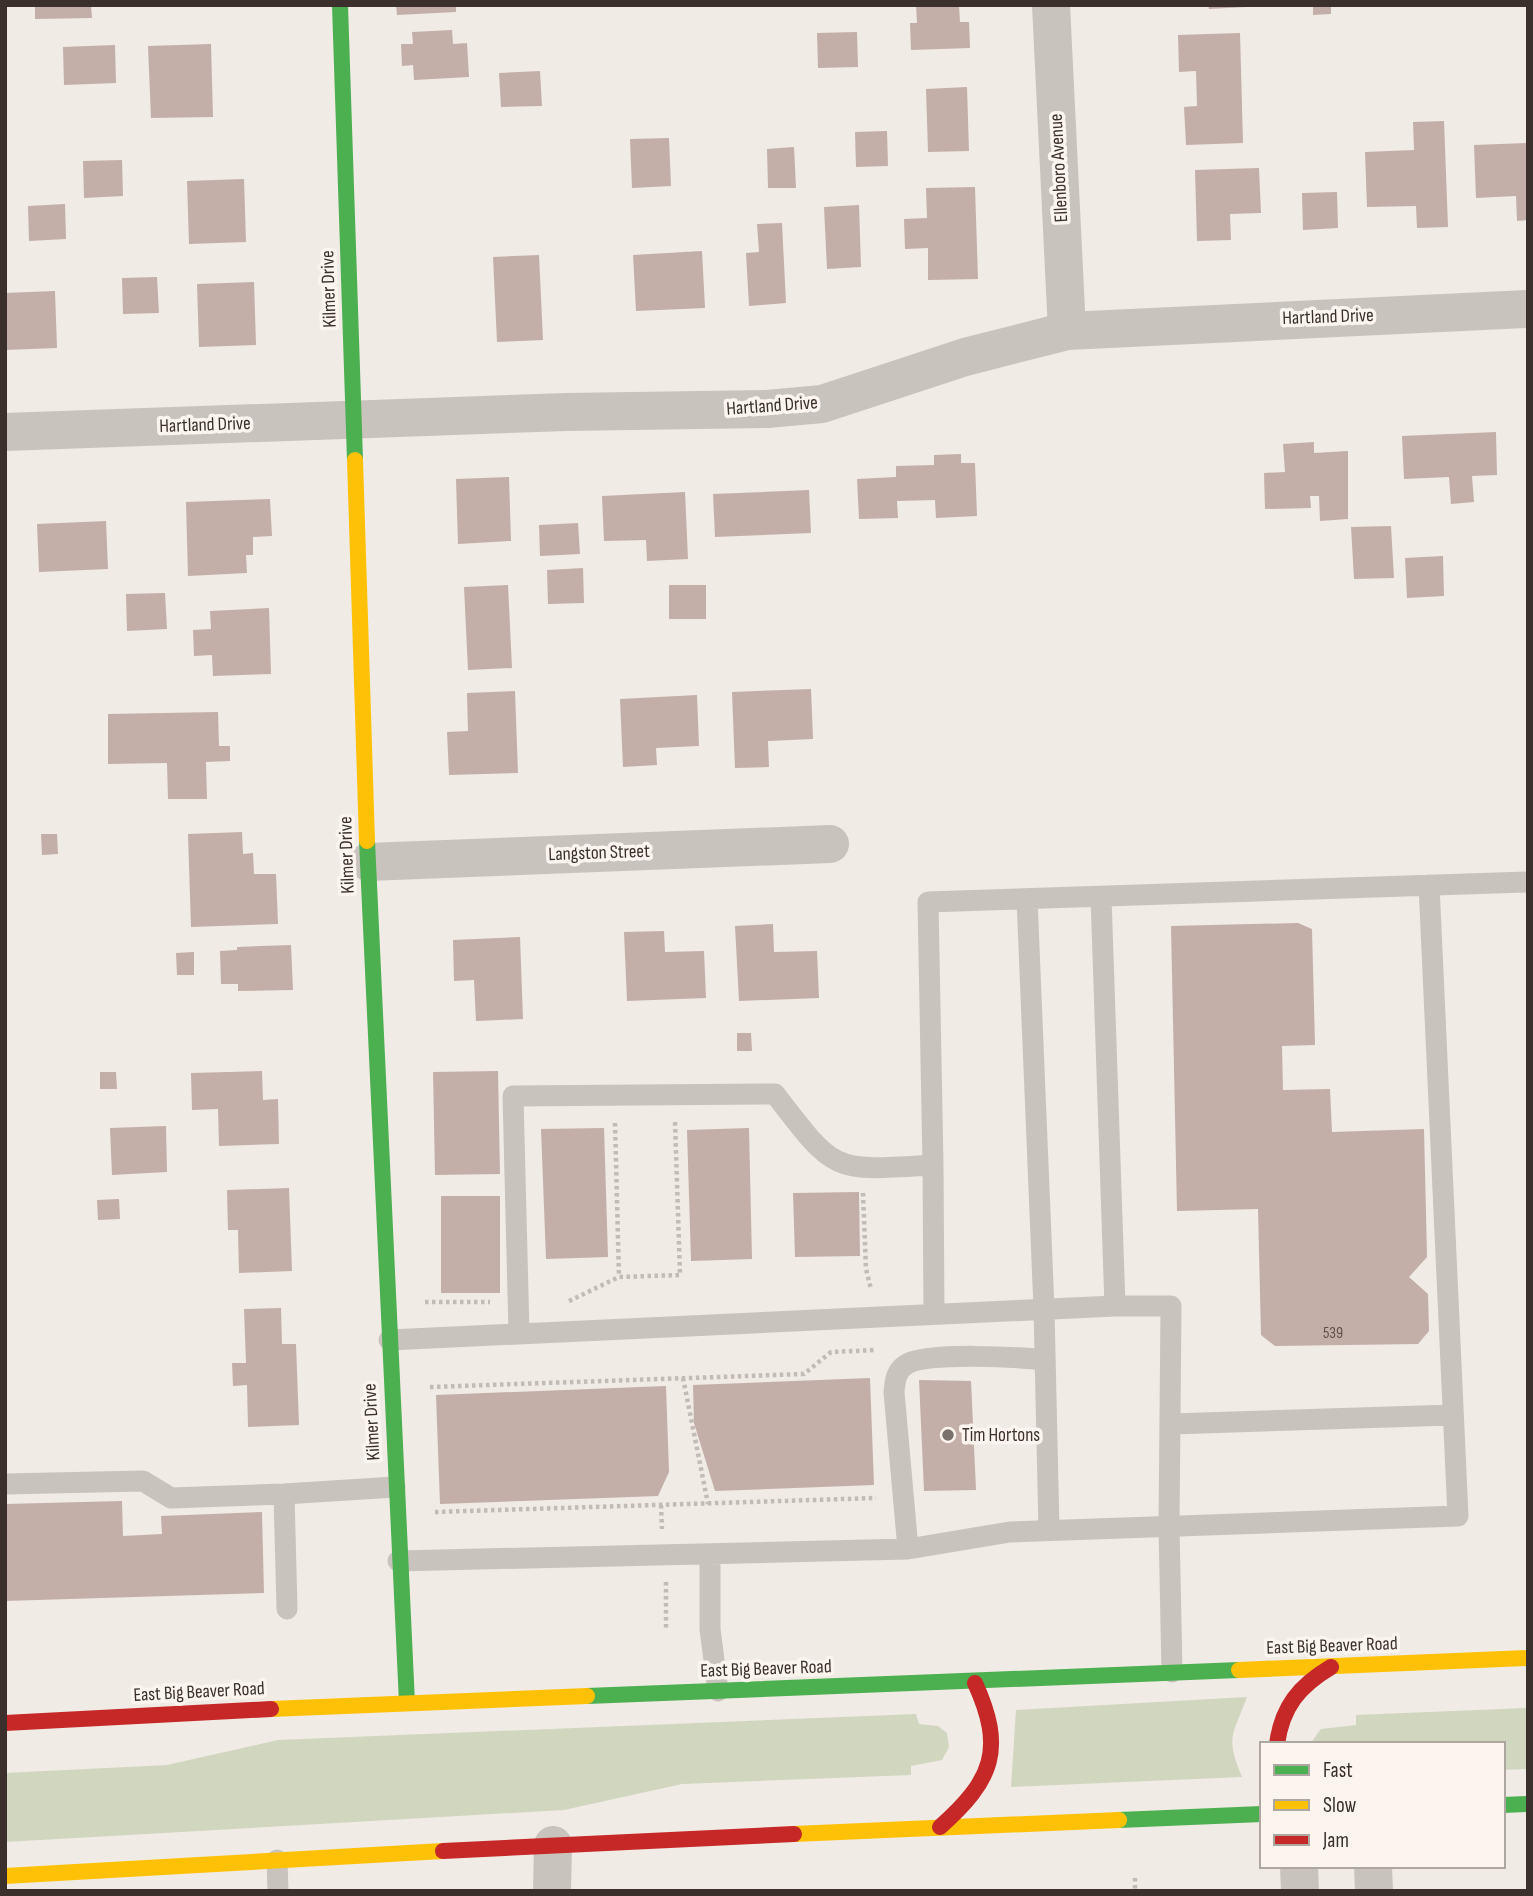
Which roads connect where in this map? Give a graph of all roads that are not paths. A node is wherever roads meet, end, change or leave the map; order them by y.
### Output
1 (340, 5) edge
2 (1051, 5) edge
3 (1528, 309) edge
4 (1067, 331) junction
5 (355, 419) junction
6 (5, 432) edge
7 (830, 844) dead end
8 (368, 862) junction
9 (1528, 882) edge
10 (1429, 886) junction
11 (1101, 897) junction
12 (1027, 899) junction
13 (933, 1165) junction
14 (1115, 1306) junction
15 (1044, 1309) junction
16 (934, 1314) junction
17 (519, 1332) junction
18 (389, 1340) junction
19 (1045, 1360) junction
20 (1453, 1415) junction
21 (1171, 1424) junction
22 (5, 1484) edge
23 (395, 1487) junction
24 (284, 1494) junction
25 (1168, 1527) junction
26 (1048, 1530) junction
27 (908, 1549) junction
28 (710, 1554) junction
29 (398, 1561) junction
30 (287, 1609) dead end
31 (1528, 1658) edge
32 (1331, 1667) junction
33 (1172, 1672) junction
34 (975, 1683) junction
35 (718, 1691) junction
36 (407, 1703) junction
37 (5, 1723) edge
38 (1277, 1742) edge
39 (1528, 1804) edge
40 (1505, 1805) edge
41 (1260, 1814) edge
42 (940, 1827) junction
43 (553, 1845) junction
44 (277, 1860) junction
45 (1299, 1868) edge
46 (1373, 1868) edge
47 (5, 1876) edge
48 (278, 1891) edge
49 (552, 1891) edge
50 (1300, 1891) edge
51 (1374, 1891) edge

1 - 5 main road, Kilmer Drive
2 - 4 street, Ellenboro Avenue
3 - 4 street, Hartland Drive
4 - 5 street, Hartland Drive
5 - 6 street, Hartland Drive
5 - 8 main road, Kilmer Drive
7 - 8 street, Langston Street
8 - 18 main road, Kilmer Drive
9 - 10 lane
10 - 11 lane
10 - 20 lane
11 - 12 lane
11 - 14 lane
12 - 13 lane
12 - 15 lane
13 - 16 lane
13 - 17 lane
14 - 15 lane
14 - 21 lane
15 - 16 lane
15 - 19 lane
16 - 17 lane
17 - 18 lane
18 - 23 main road, Kilmer Drive
19 - 26 lane
19 - 27 lane
20 - 21 lane
20 - 25 lane
21 - 25 lane
22 - 24 lane
23 - 24 lane
23 - 29 main road, Kilmer Drive
24 - 30 lane
25 - 26 lane
25 - 33 lane
26 - 27 lane
27 - 28 lane
28 - 29 lane
28 - 35 lane
29 - 36 main road, Kilmer Drive
31 - 32 main road, East Big Beaver Road
32 - 33 main road, East Big Beaver Road
32 - 38 main road
33 - 34 main road, East Big Beaver Road
34 - 35 main road, East Big Beaver Road
34 - 42 main road
35 - 36 main road, East Big Beaver Road
36 - 37 main road, East Big Beaver Road
39 - 40 main road
41 - 42 main road
42 - 43 main road
43 - 44 main road
43 - 49 street
44 - 47 main road
44 - 48 lane
45 - 50 street
46 - 51 street

